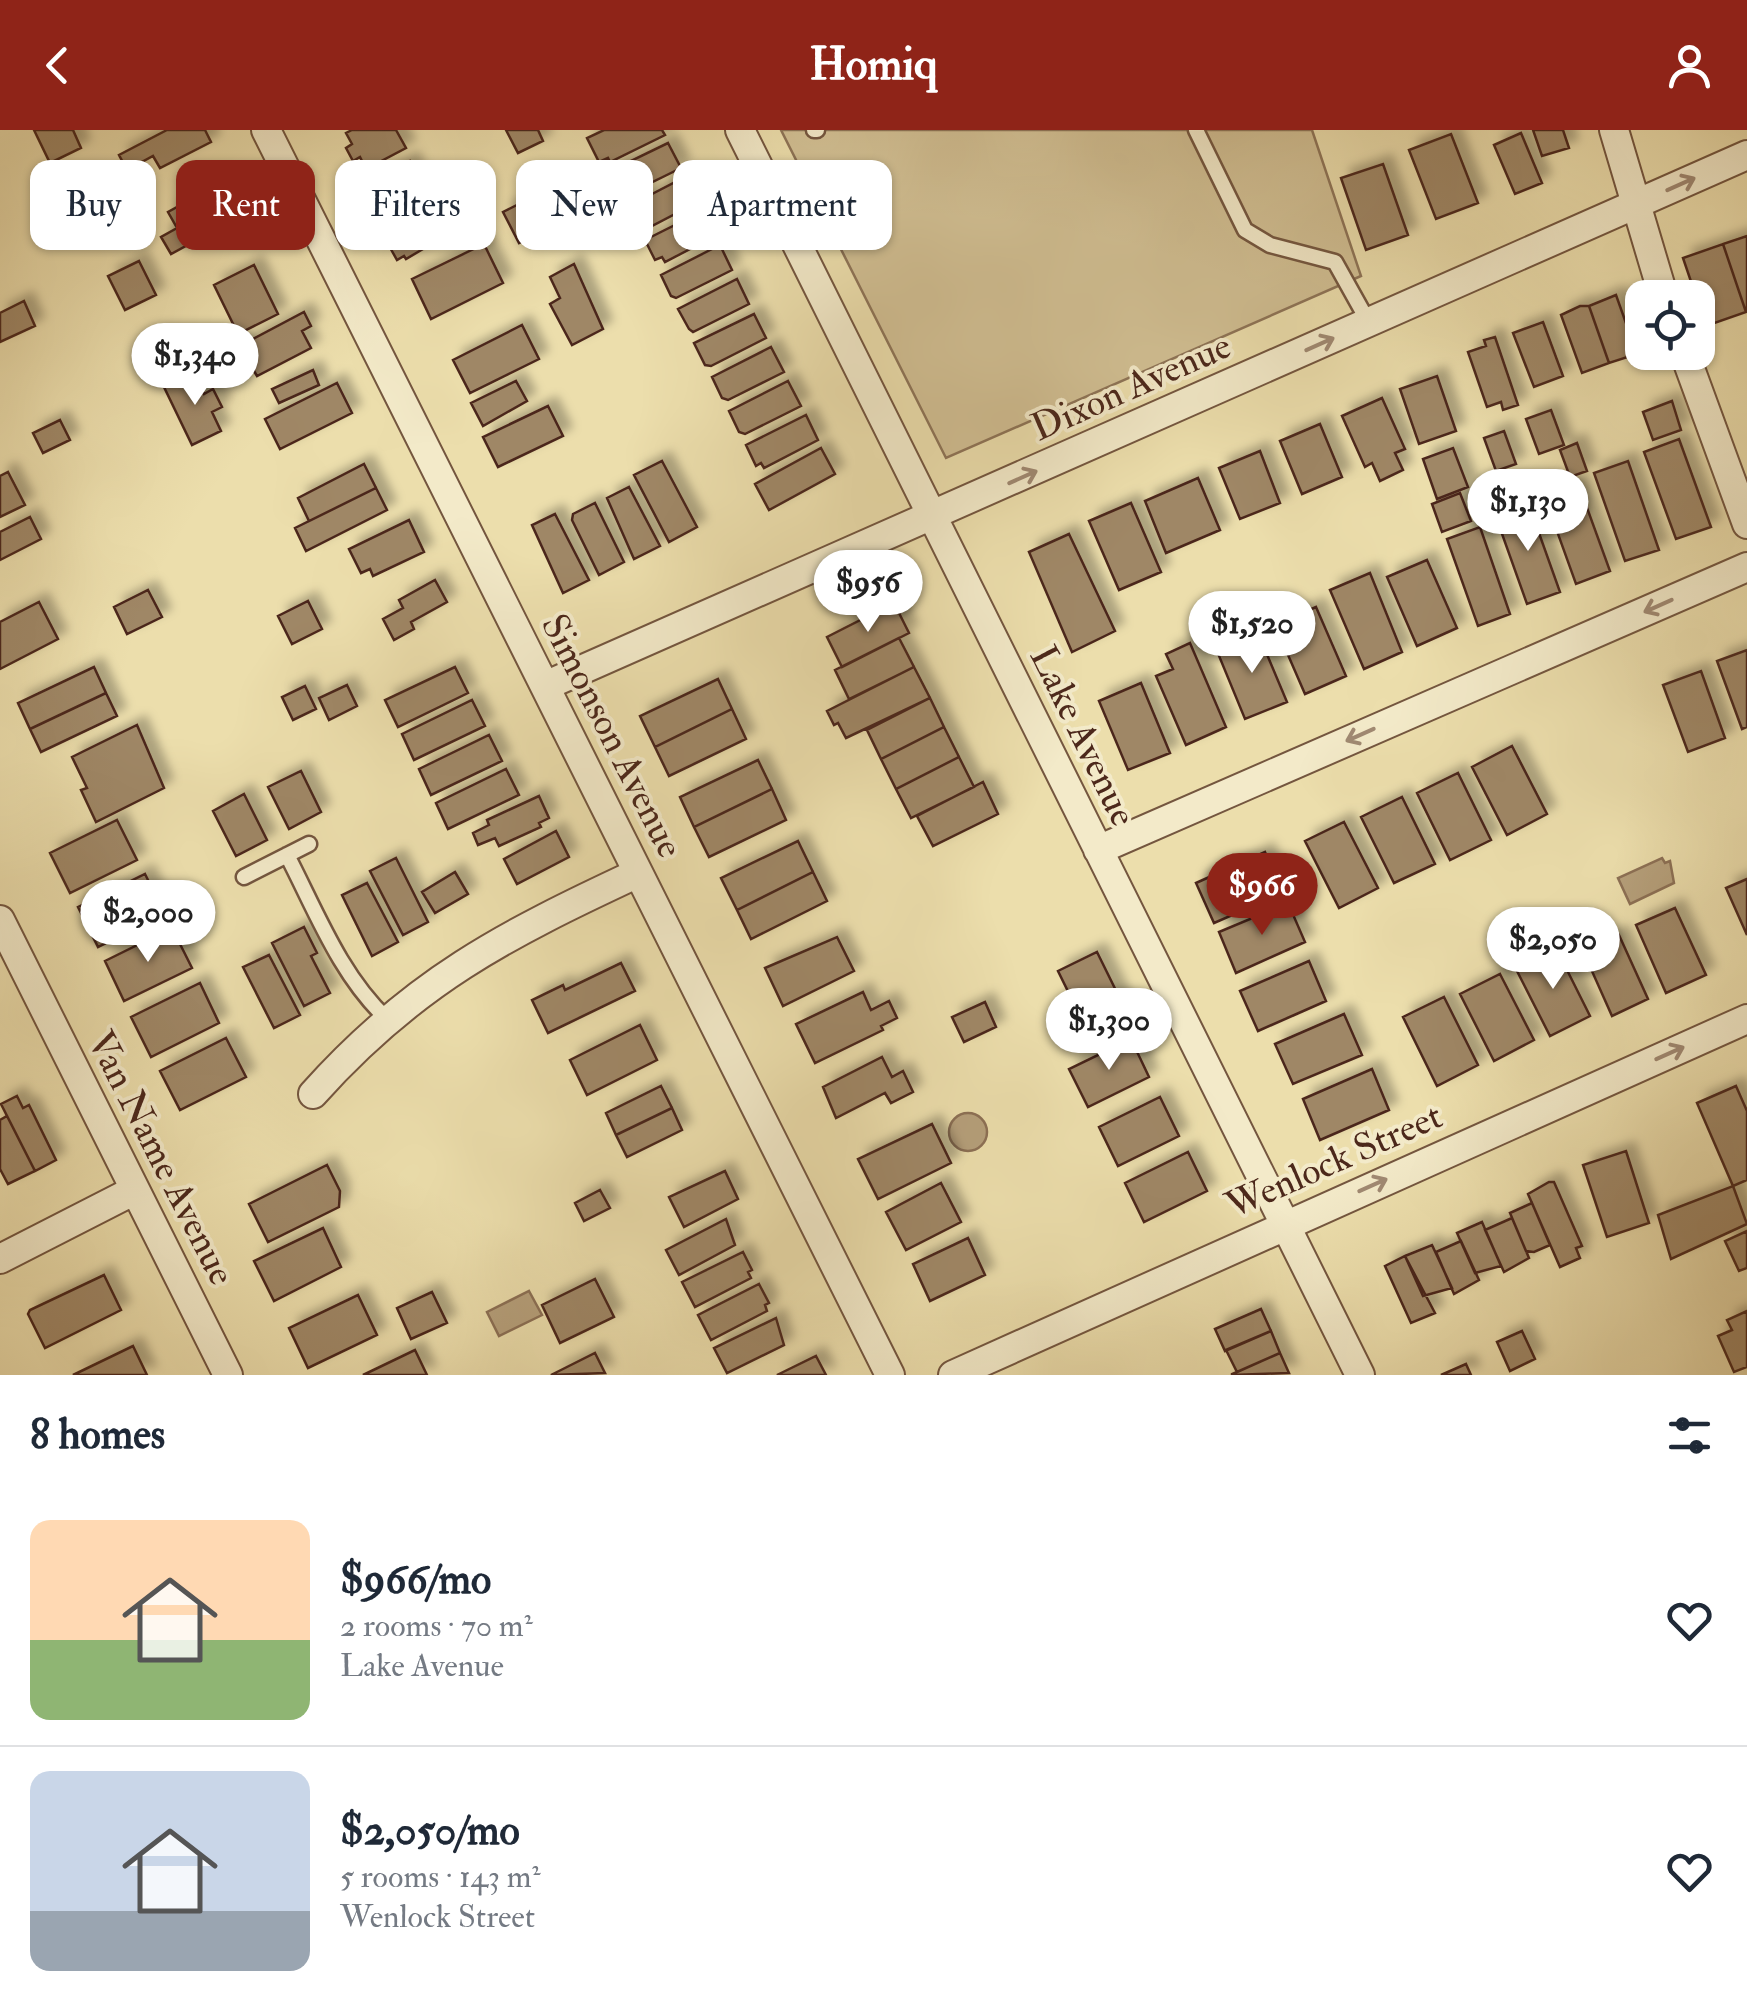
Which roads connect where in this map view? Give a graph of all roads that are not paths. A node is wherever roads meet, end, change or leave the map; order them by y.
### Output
1 (266, 130) edge
2 (740, 130) edge
3 (1196, 130) edge
4 (1614, 130) edge
5 (1747, 155) edge
6 (1635, 204) junction
7 (1658, 280) edge
8 (1368, 322) junction
9 (1691, 370) edge
10 (934, 516) junction
11 (1747, 524) edge
12 (1747, 567) edge
13 (545, 686) junction
14 (309, 844) dead end
15 (1098, 850) junction
16 (287, 855) junction
17 (638, 873) junction
18 (244, 877) dead end
19 (0, 920) edge
20 (387, 1019) junction
21 (1747, 1020) edge
22 (313, 1094) dead end
23 (134, 1190) junction
24 (1284, 1224) junction
25 (0, 1259) edge
26 (228, 1375) edge
27 (890, 1375) edge
28 (953, 1375) edge
29 (1360, 1375) edge

1 - 13 street, Simonson Avenue
2 - 10 street, Lake Avenue
3 - 8 lane
4 - 6 street
6 -> 5 street, Dixon Avenue
6 - 7 street
6 - 8 street, Dixon Avenue
10 -> 8 street, Dixon Avenue
9 - 11 street
10 - 13 street, Dixon Avenue
10 - 15 street, Lake Avenue
12 -> 15 street
13 - 17 street, Simonson Avenue
14 - 16 lane
15 - 24 street, Lake Avenue
16 - 18 lane
16 - 20 lane
17 - 20 street
17 - 27 street, Simonson Avenue
19 - 23 street, Van Name Avenue
20 - 22 street
24 -> 21 street, Wenlock Street
23 - 25 street
23 - 26 street, Van Name Avenue
24 - 28 street, Wenlock Street
24 - 29 street, Lake Avenue

